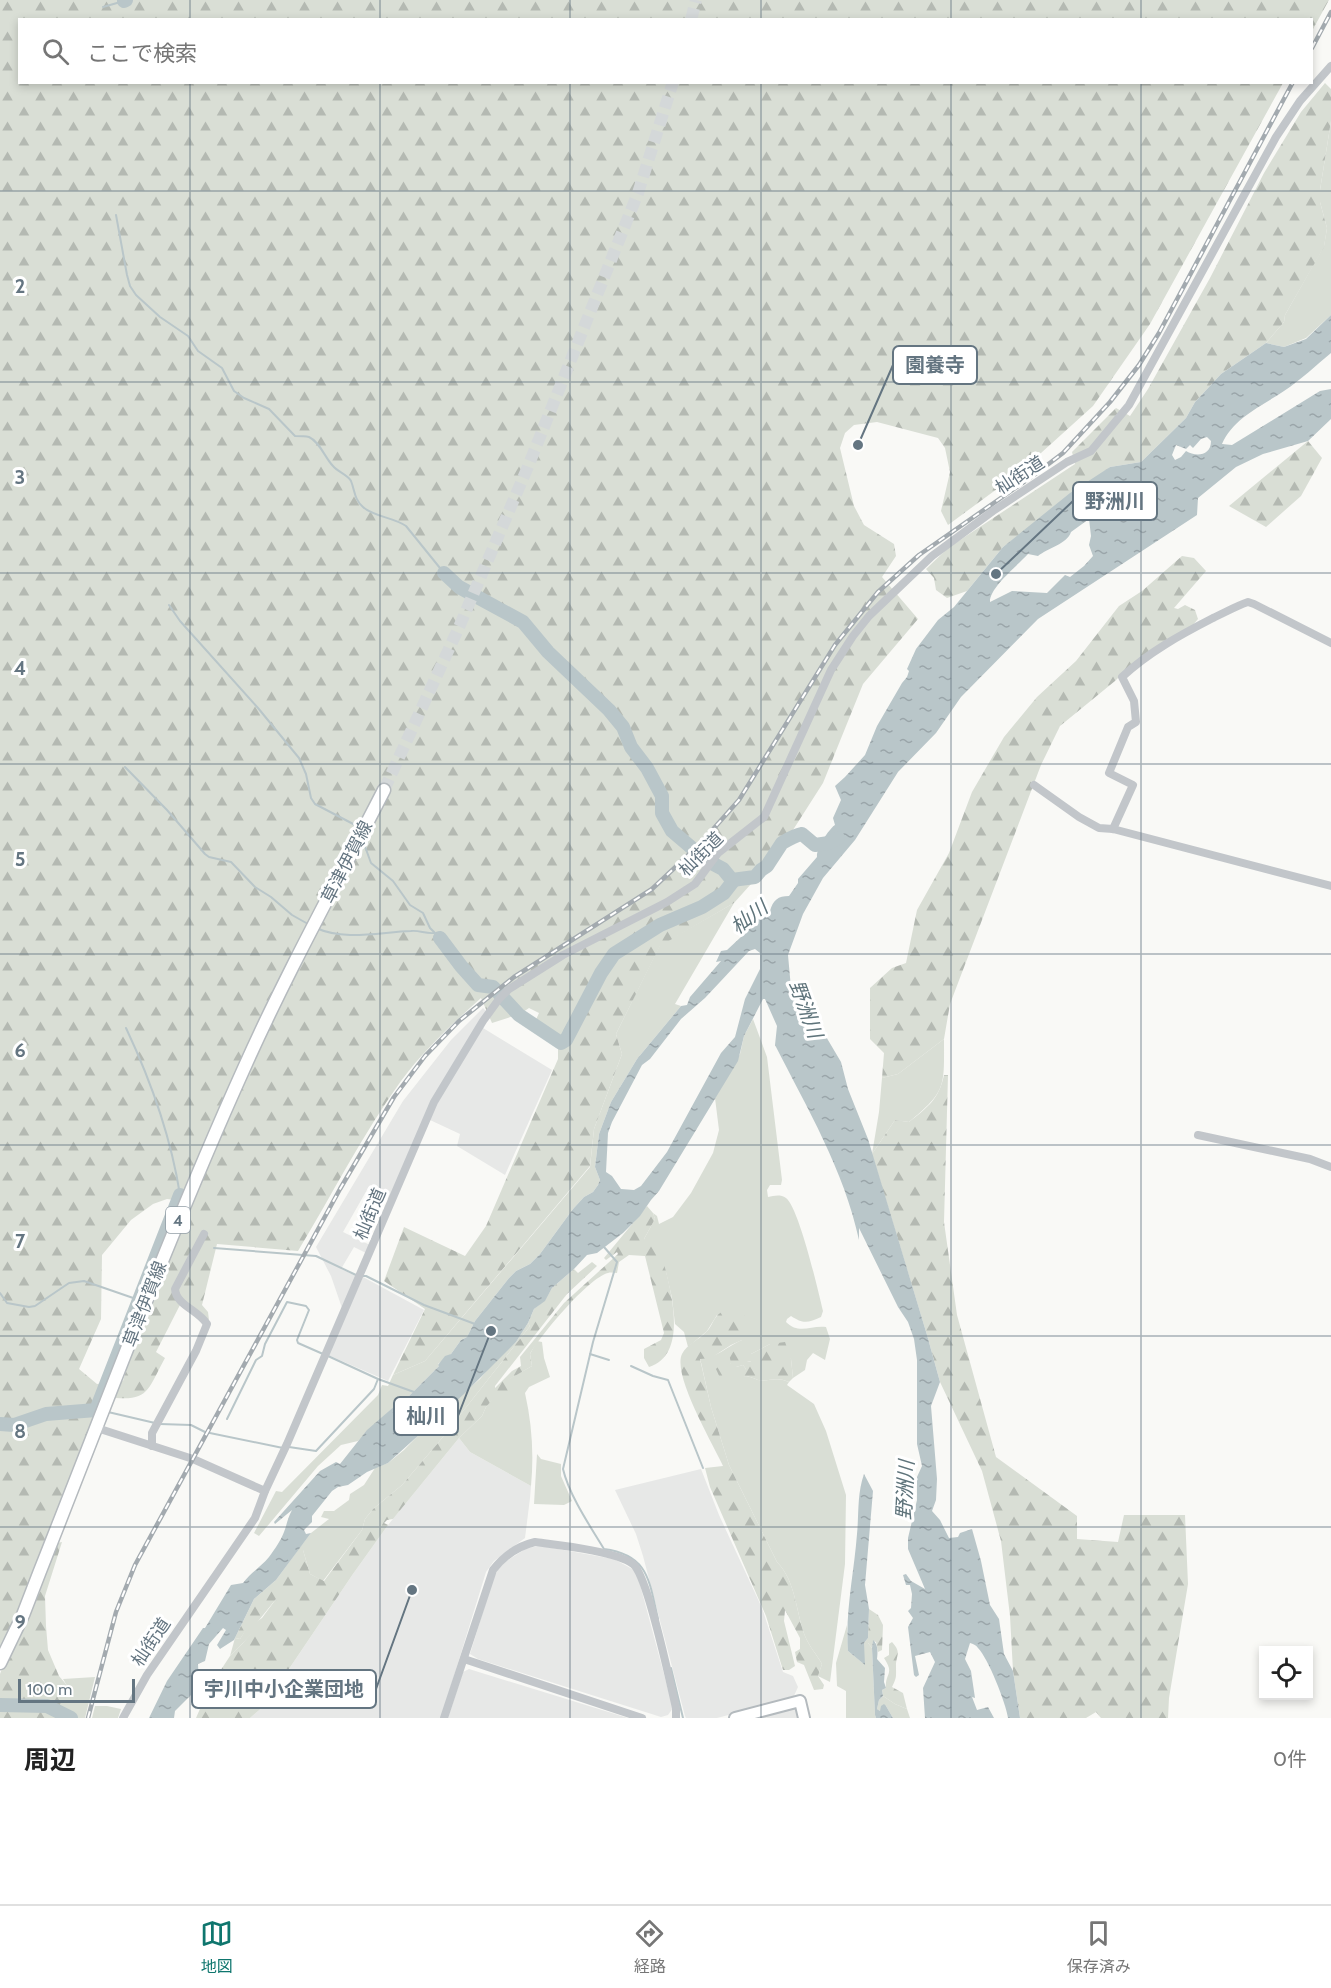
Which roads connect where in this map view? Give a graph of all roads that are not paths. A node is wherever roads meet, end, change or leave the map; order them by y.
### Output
1 (1331, 66) edge
2 (1331, 643) edge
3 (1034, 785) dead end
4 (384, 790) tunnel mouth
5 (1113, 829) junction
6 (1331, 886) edge
7 (1198, 1136) dead end
8 (1331, 1167) edge
9 (204, 1234) dead end
10 (97, 1428) junction
11 (152, 1446) junction
12 (265, 1491) junction
13 (464, 1659) junction
14 (0, 1663) edge
15 (123, 1718) edge
16 (444, 1718) edge
17 (642, 1718) edge
18 (676, 1718) edge
19 (735, 1718) edge
20 (804, 1718) edge

1 - 12 street, 杣街道
2 - 5 street
3 - 5 street
4 - 10 main road, 草津伊賀線 / 4
5 - 6 street
7 - 8 street
9 - 11 street
10 - 11 street
10 - 14 main road, 草津伊賀線 / 4
11 - 12 street
12 - 15 street, 杣街道
13 - 16 street
13 - 17 street
13 - 18 street
19 - 20 street

